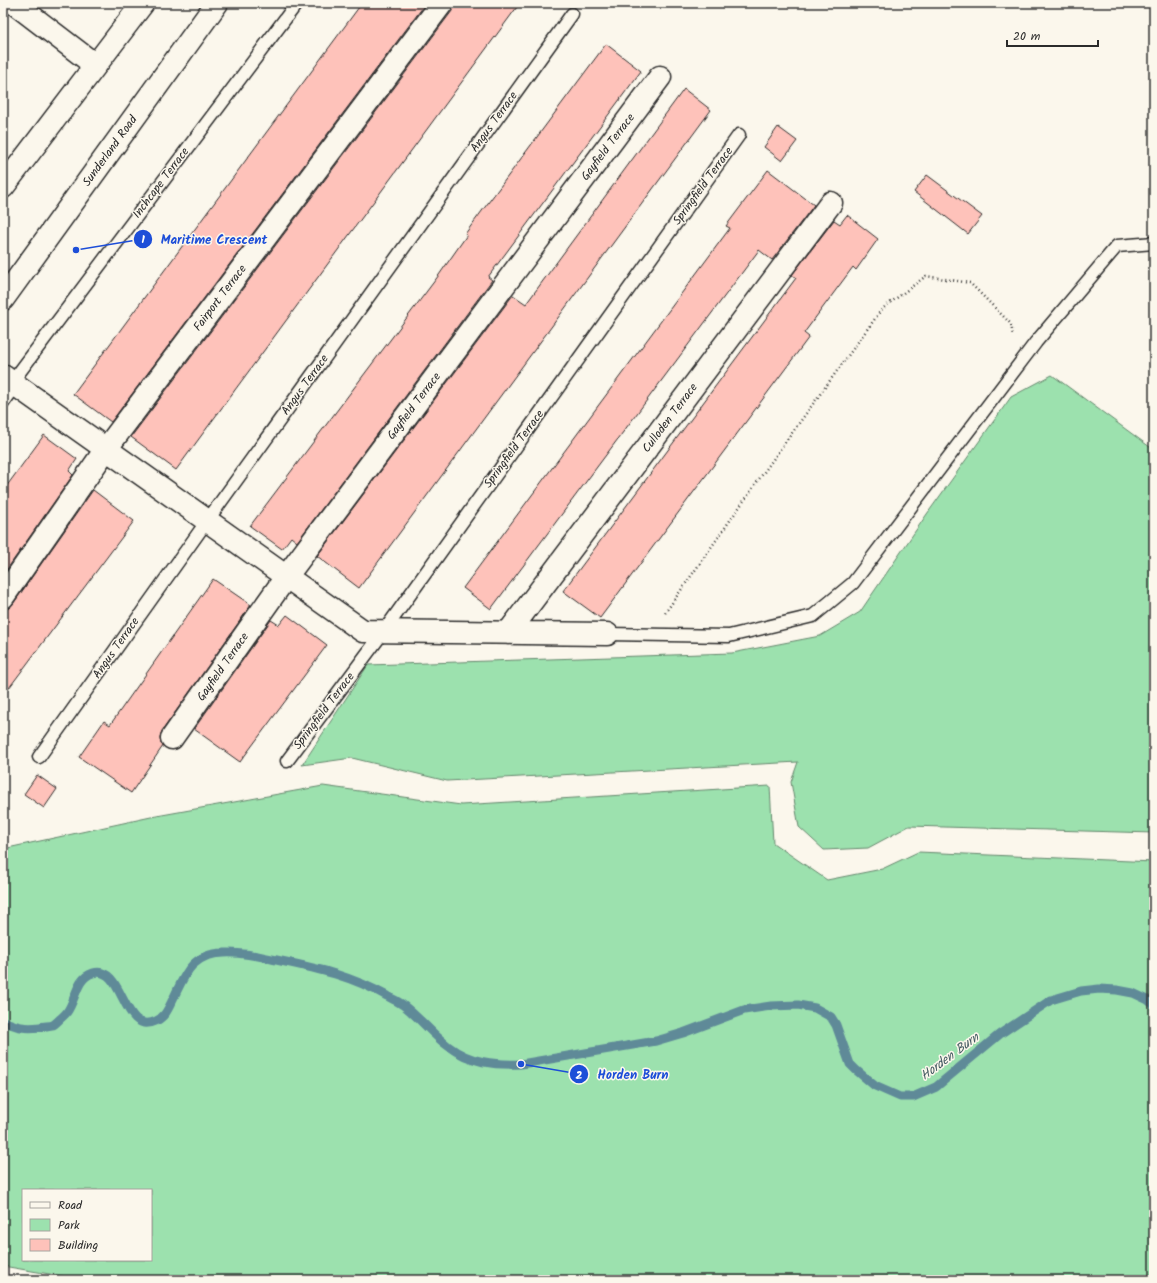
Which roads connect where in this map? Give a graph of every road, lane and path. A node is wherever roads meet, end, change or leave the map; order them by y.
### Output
1 (14, 3) edge
2 (142, 3) edge
3 (217, 3) edge
4 (297, 3) edge
5 (442, 3) edge
6 (572, 14) dead end
7 (96, 65) junction
8 (660, 77) dead end
9 (739, 135) dead end
10 (3, 187) edge
11 (831, 203) dead end
12 (1154, 243) edge
13 (3, 299) edge
14 (1017, 367) junction
15 (10, 381) edge
16 (3, 403) edge
17 (106, 449) junction
18 (207, 521) junction
19 (286, 577) junction
20 (3, 597) edge
21 (384, 632) junction
22 (508, 633) junction
23 (608, 634) joint
24 (649, 634) junction
25 (172, 738) dead end
26 (39, 757) dead end
27 (286, 761) dead end

1 - 7 street
2 - 7 street
3 - 13 street, Sunderland Road
4 - 15 lane, Inchcape Terrace
5 - 17 street, Fairport Terrace
6 - 18 lane, Angus Terrace
7 - 10 street
8 - 19 street, Gayfield Terrace
9 - 21 lane, Springfield Terrace
11 - 22 street, Culloden Terrace
12 - 14 lane
14 - 24 lane
14 - 24 path
15 - 16 lane, Inchcape Terrace
15 - 17 street
17 - 18 street
17 - 20 street, Fairport Terrace
18 - 19 street
18 - 26 lane, Angus Terrace
19 - 21 street
19 - 25 street, Gayfield Terrace
21 - 22 street
21 - 27 lane, Springfield Terrace
22 - 23 street
23 - 24 lane

